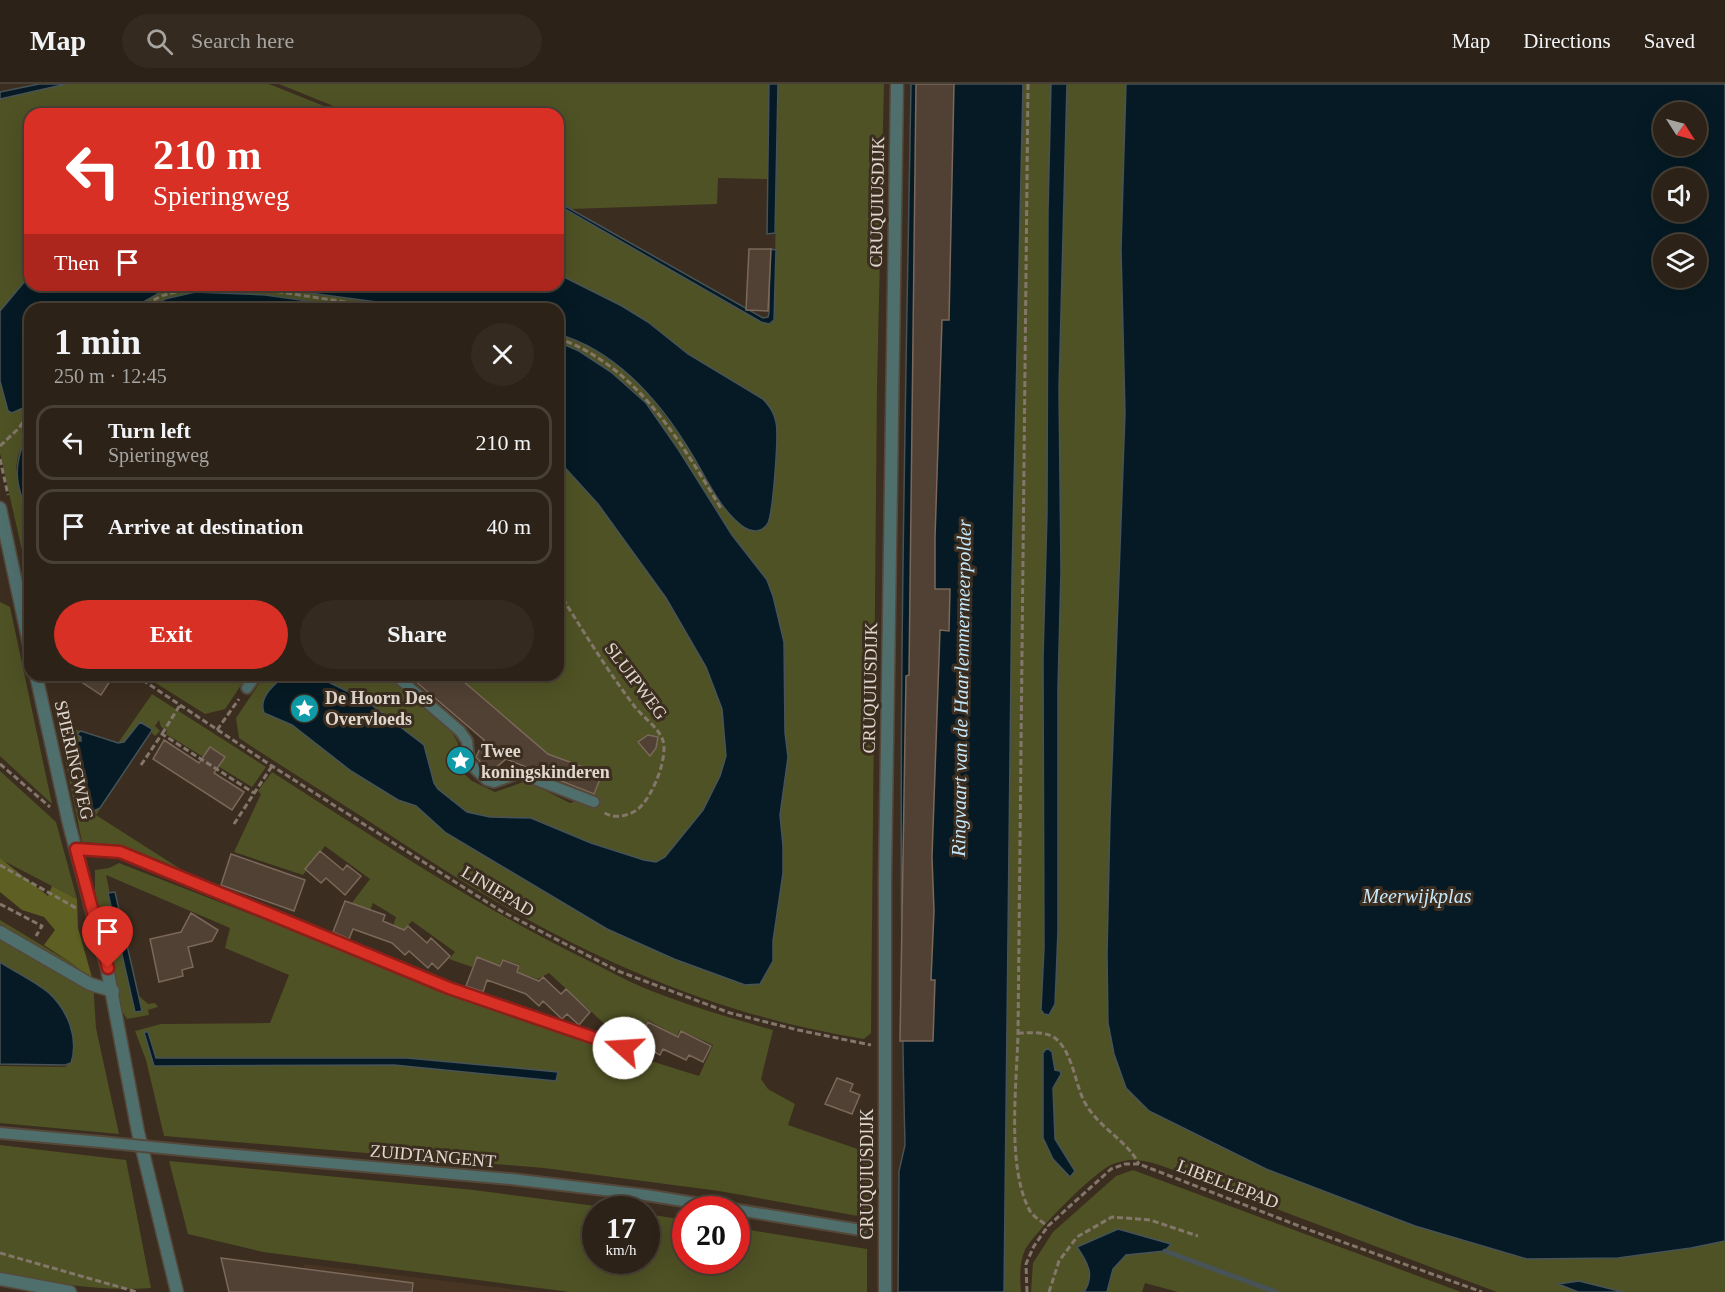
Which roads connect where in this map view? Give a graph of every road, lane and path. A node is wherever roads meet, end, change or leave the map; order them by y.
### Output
1 (897, 84) edge
2 (1028, 84) edge
3 (180, 291) edge
4 (273, 291) edge
5 (149, 303) edge
6 (352, 303) edge
7 (564, 340) edge
8 (24, 421) edge
9 (0, 446) edge
10 (0, 508) edge
11 (722, 510) dead end
12 (564, 600) edge
13 (24, 620) edge
14 (37, 681) edge
15 (144, 681) edge
16 (252, 681) edge
17 (402, 681) edge
18 (247, 688) joint
19 (180, 705) junction
20 (218, 730) junction
21 (162, 734) junction
22 (0, 764) edge
23 (141, 765) dead end
24 (272, 766) junction
25 (255, 793) junction
26 (594, 802) joint
27 (69, 824) junction
28 (234, 824) dead end
29 (76, 849) junction
30 (0, 865) edge
31 (0, 904) edge
32 (96, 919) junction
33 (0, 932) edge
34 (30, 949) junction
35 (113, 991) junction
36 (1018, 1033) junction
37 (885, 1046) junction
38 (624, 1048) dead end
39 (0, 1133) edge
40 (1139, 1164) junction
41 (1048, 1226) junction
42 (861, 1230) dead end
43 (1198, 1236) dead end
44 (0, 1253) edge
45 (0, 1279) edge
46 (70, 1292) edge
47 (137, 1292) edge
48 (177, 1292) edge
49 (885, 1292) edge
50 (1027, 1292) edge
51 (1049, 1292) edge
52 (1482, 1292) edge

1 - 37 street, CRUQUIUSDIJK
2 - 36 path
3 - 5 path
4 - 6 path
7 - 11 path
8 - 9 path
10 - 13 street
12 - 26 path, SLUIPWEG
14 - 27 street, SPIERINGWEG
15 - 19 path, LINIEPAD
16 - 18 lane
17 - 26 lane
18 - 20 path
19 - 20 path, LINIEPAD
19 - 21 path
20 - 24 path, LINIEPAD
21 - 23 path
21 - 25 path
22 - 27 path
24 - 25 path
24 - 37 path, LINIEPAD
25 - 28 path
27 - 29 street, SPIERINGWEG
29 - 32 street, SPIERINGWEG
29 - 38 lane
30 - 32 path
31 - 34 path
32 - 35 street, SPIERINGWEG
33 - 34 street
34 - 35 street
35 - 48 street, SPIERINGWEG
36 - 40 path
36 - 41 path
37 - 49 street, CRUQUIUSDIJK
39 - 42 lane, ZUIDTANGENT, bridge
40 - 41 path
40 - 52 path, LIBELLEPAD
41 - 50 path
43 - 51 path
44 - 47 path
45 - 46 street

